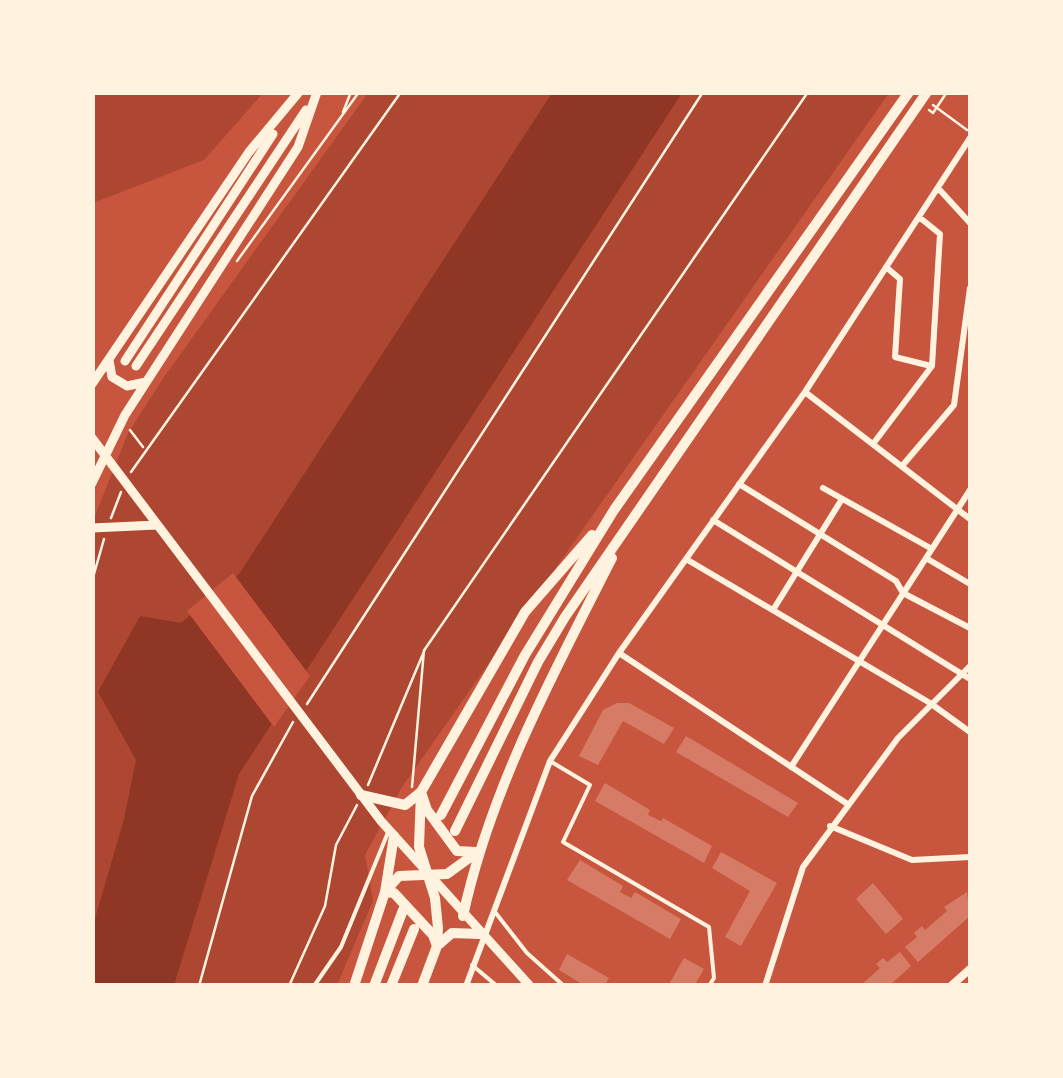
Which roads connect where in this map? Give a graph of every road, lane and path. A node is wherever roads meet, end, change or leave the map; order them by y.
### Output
1 (299, 92) edge
2 (351, 92) edge
3 (360, 92) edge
4 (401, 92) edge
5 (703, 92) edge
6 (808, 92) edge
7 (909, 92) edge
8 (927, 92) edge
9 (940, 92) edge
10 (316, 95) edge
11 (285, 114) junction
12 (340, 118) junction
13 (970, 137) edge
14 (938, 188) junction
15 (918, 217) junction
16 (970, 222) edge
17 (234, 265) dead end
18 (886, 267) junction
19 (970, 288) edge
20 (109, 360) junction
21 (125, 361) dead end
22 (136, 366) dead end
23 (932, 366) junction
24 (146, 382) junction
25 (92, 384) edge
26 (805, 392) junction
27 (127, 427) dead end
28 (92, 438) edge
29 (873, 444) junction
30 (144, 449) junction
31 (104, 454) junction
32 (902, 466) junction
33 (92, 482) edge
34 (739, 484) junction
35 (824, 488) dead end
36 (970, 490) edge
37 (842, 498) junction
38 (958, 509) junction
39 (614, 510) junction
40 (633, 517) junction
41 (970, 519) edge
42 (713, 520) junction
43 (158, 525) junction
44 (92, 528) edge
45 (820, 534) junction
46 (932, 549) junction
47 (926, 558) junction
48 (686, 559) junction
49 (798, 571) junction
50 (92, 581) edge
51 (970, 584) edge
52 (903, 593) junction
53 (773, 610) junction
54 (884, 623) junction
55 (970, 628) edge
56 (424, 649) junction
57 (619, 653) junction
58 (860, 661) junction
59 (970, 666) edge
60 (962, 674) junction
61 (970, 679) edge
62 (322, 682) dead end
63 (930, 703) junction
64 (970, 732) edge
65 (279, 742) dead end
66 (550, 762) junction
67 (791, 767) junction
68 (416, 790) junction
69 (362, 795) junction
70 (846, 804) junction
71 (441, 815) dead end
72 (830, 826) junction
73 (455, 831) dead end
74 (392, 833) junction
75 (477, 852) junction
76 (970, 856) edge
77 (427, 874) junction
78 (385, 892) junction
79 (493, 908) junction
80 (404, 910) dead end
81 (465, 918) junction
82 (414, 928) dead end
83 (480, 934) junction
84 (437, 946) junction
85 (472, 965) junction
86 (970, 969) edge
87 (529, 985) edge
88 (199, 986) edge
89 (288, 986) edge
90 (314, 986) edge
91 (354, 986) edge
92 (374, 986) edge
93 (391, 986) edge
94 (422, 986) edge
95 (466, 986) edge
96 (497, 986) edge
97 (564, 986) edge
98 (709, 986) edge
99 (765, 986) edge
100 (951, 986) edge

1 - 11 main road
2 - 12 path
3 - 12 path
4 - 30 path
5 - 62 path
6 - 56 path
7 - 39 main road
8 - 40 main road
9 - 13 path
10 - 22 main road
10 - 24 main road
11 - 20 main road
11 - 21 main road
12 - 17 path
13 - 14 street
14 - 15 street
14 - 16 street
15 - 18 street
15 - 23 street
18 - 23 street
18 - 26 street
19 - 32 street
20 - 24 main road
20 - 25 main road
23 - 29 street
24 - 31 main road
26 - 29 street
26 - 34 street
27 - 30 path
28 - 31 main road
29 - 32 street
30 - 50 path
31 - 33 main road
31 - 43 main road
32 - 38 street
34 - 42 street
34 - 45 street
35 - 37 street
36 - 38 street
37 - 45 street
37 - 46 street
38 - 41 street
38 - 46 street
39 - 68 main road
39 - 71 main road
40 - 73 main road
40 - 75 main road
42 - 48 street
42 - 49 street
43 - 44 main road
43 - 69 main road
45 - 49 street
45 - 52 street
46 - 47 street
47 - 51 street
47 - 52 street
48 - 53 street
48 - 57 street
49 - 53 street
49 - 54 street
52 - 54 street
52 - 55 street
53 - 58 street
54 - 58 street
54 - 60 street
56 - 68 path
56 - 69 path
57 - 66 street
57 - 67 street
58 - 63 street
58 - 67 street
59 - 60 street
60 - 61 street
60 - 63 street
63 - 64 street
63 - 70 street
65 - 88 path
66 - 79 street
66 - 98 lane
67 - 70 street
68 - 69 main road
68 - 75 main road
68 - 77 main road
69 - 74 main road
69 - 89 path
70 - 72 street
72 - 76 street
72 - 99 street
74 - 77 main road
74 - 78 main road
74 - 90 lane
75 - 77 main road
75 - 81 main road
77 - 78 main road
77 - 81 main road
77 - 84 main road
78 - 84 main road
78 - 91 main road
79 - 85 street
79 - 97 lane
80 - 92 main road
81 - 83 main road
82 - 93 main road
83 - 84 main road
83 - 87 main road
84 - 94 main road
85 - 95 street
85 - 96 lane
86 - 100 street

